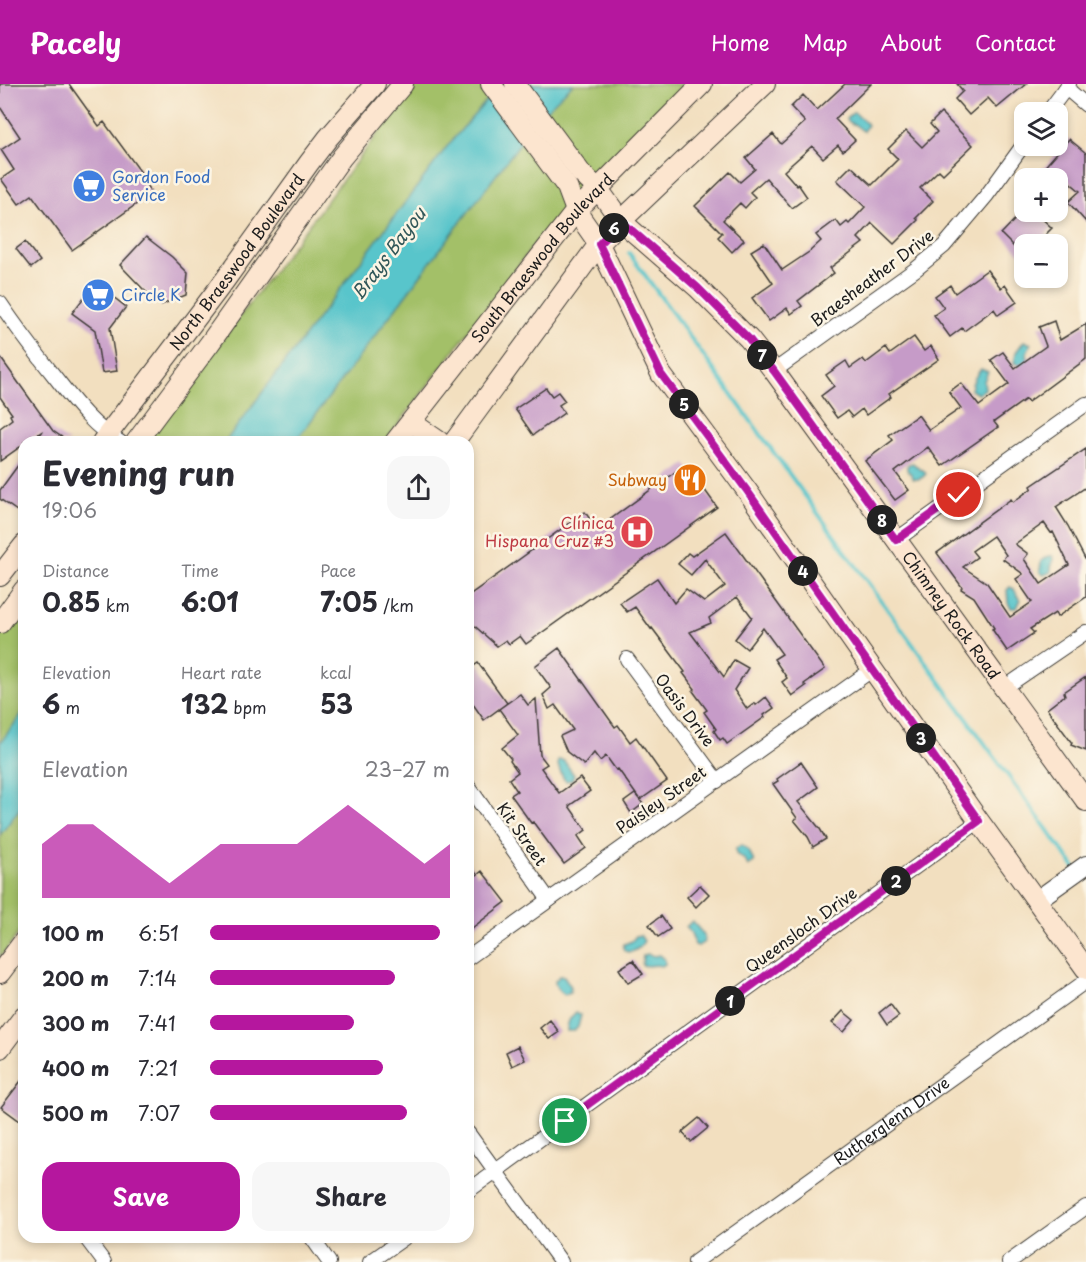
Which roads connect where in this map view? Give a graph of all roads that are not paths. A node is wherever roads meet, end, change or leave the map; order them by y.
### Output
1 (375, 84) edge
2 (403, 84) edge
3 (491, 84) edge
4 (515, 84) edge
5 (702, 84) edge
6 (765, 84) edge
7 (1067, 86) edge
8 (1055, 102) edge
9 (1086, 105) edge
10 (1015, 156) edge
11 (599, 190) junction
12 (576, 212) junction
13 (621, 221) junction
14 (599, 244) junction
15 (0, 303) edge
16 (774, 371) junction
17 (1086, 404) edge
18 (411, 422) junction
19 (106, 436) edge
20 (113, 436) edge
21 (140, 436) edge
22 (400, 436) edge
23 (431, 436) edge
24 (458, 436) edge
25 (896, 540) junction
26 (18, 559) edge
27 (0, 576) edge
28 (18, 598) edge
29 (0, 622) edge
30 (1086, 632) edge
31 (627, 659) dead end
32 (873, 669) junction
33 (1004, 688) junction
34 (717, 781) junction
35 (474, 794) edge
36 (1086, 801) edge
37 (979, 821) junction
38 (1086, 865) edge
39 (549, 900) junction
40 (1037, 900) junction
41 (18, 949) edge
42 (474, 954) edge
43 (1086, 969) edge
44 (0, 973) edge
45 (1086, 981) edge
46 (18, 1024) edge
47 (0, 1048) edge
48 (474, 1141) edge
49 (496, 1172) junction
50 (474, 1187) edge
51 (1086, 1207) edge
52 (90, 1243) edge
53 (316, 1243) edge
54 (397, 1243) edge
55 (104, 1262) edge
56 (329, 1262) edge
57 (370, 1262) edge
58 (561, 1262) edge
59 (695, 1262) edge
60 (1009, 1262) edge

1 - 20 main road, North Braeswood Boulevard
2 - 21 main road, North Braeswood Boulevard
3 - 12 main road
4 - 11 main road
5 - 11 main road, South Braeswood Boulevard
6 - 13 main road
7 - 8 street
7 - 9 street
10 - 16 street, Braesheather Drive
11 - 12 main road, South Braeswood Boulevard
11 - 13 main road, Chimney Rock Road
12 - 14 main road
12 - 18 main road, South Braeswood Boulevard
13 - 14 main road, South Braeswood Boulevard
13 - 16 main road, Chimney Rock Road
14 - 24 main road, South Braeswood Boulevard
14 - 32 main road
15 - 19 street
16 - 25 main road, Chimney Rock Road
17 - 25 street
18 - 22 main road, South Braeswood Boulevard
18 - 23 main road
25 - 33 main road, Chimney Rock Road
26 - 27 main road
28 - 29 main road
30 - 33 street
31 - 34 street, Oasis Drive
32 - 34 street, Paisley Street
32 - 37 main road
33 - 36 main road, Chimney Rock Road
34 - 39 street, Paisley Street
35 - 39 street, Kit Street
37 - 40 main road
37 - 49 street, Queensloch Drive
38 - 40 street
39 - 42 street, Paisley Street
40 - 43 main road
41 - 44 main road
45 - 59 street, Rutherglenn Drive
46 - 47 main road
48 - 49 street
49 - 50 street, Queensloch Drive
49 - 58 street
51 - 60 street
52 - 55 street
53 - 56 street
54 - 57 street

